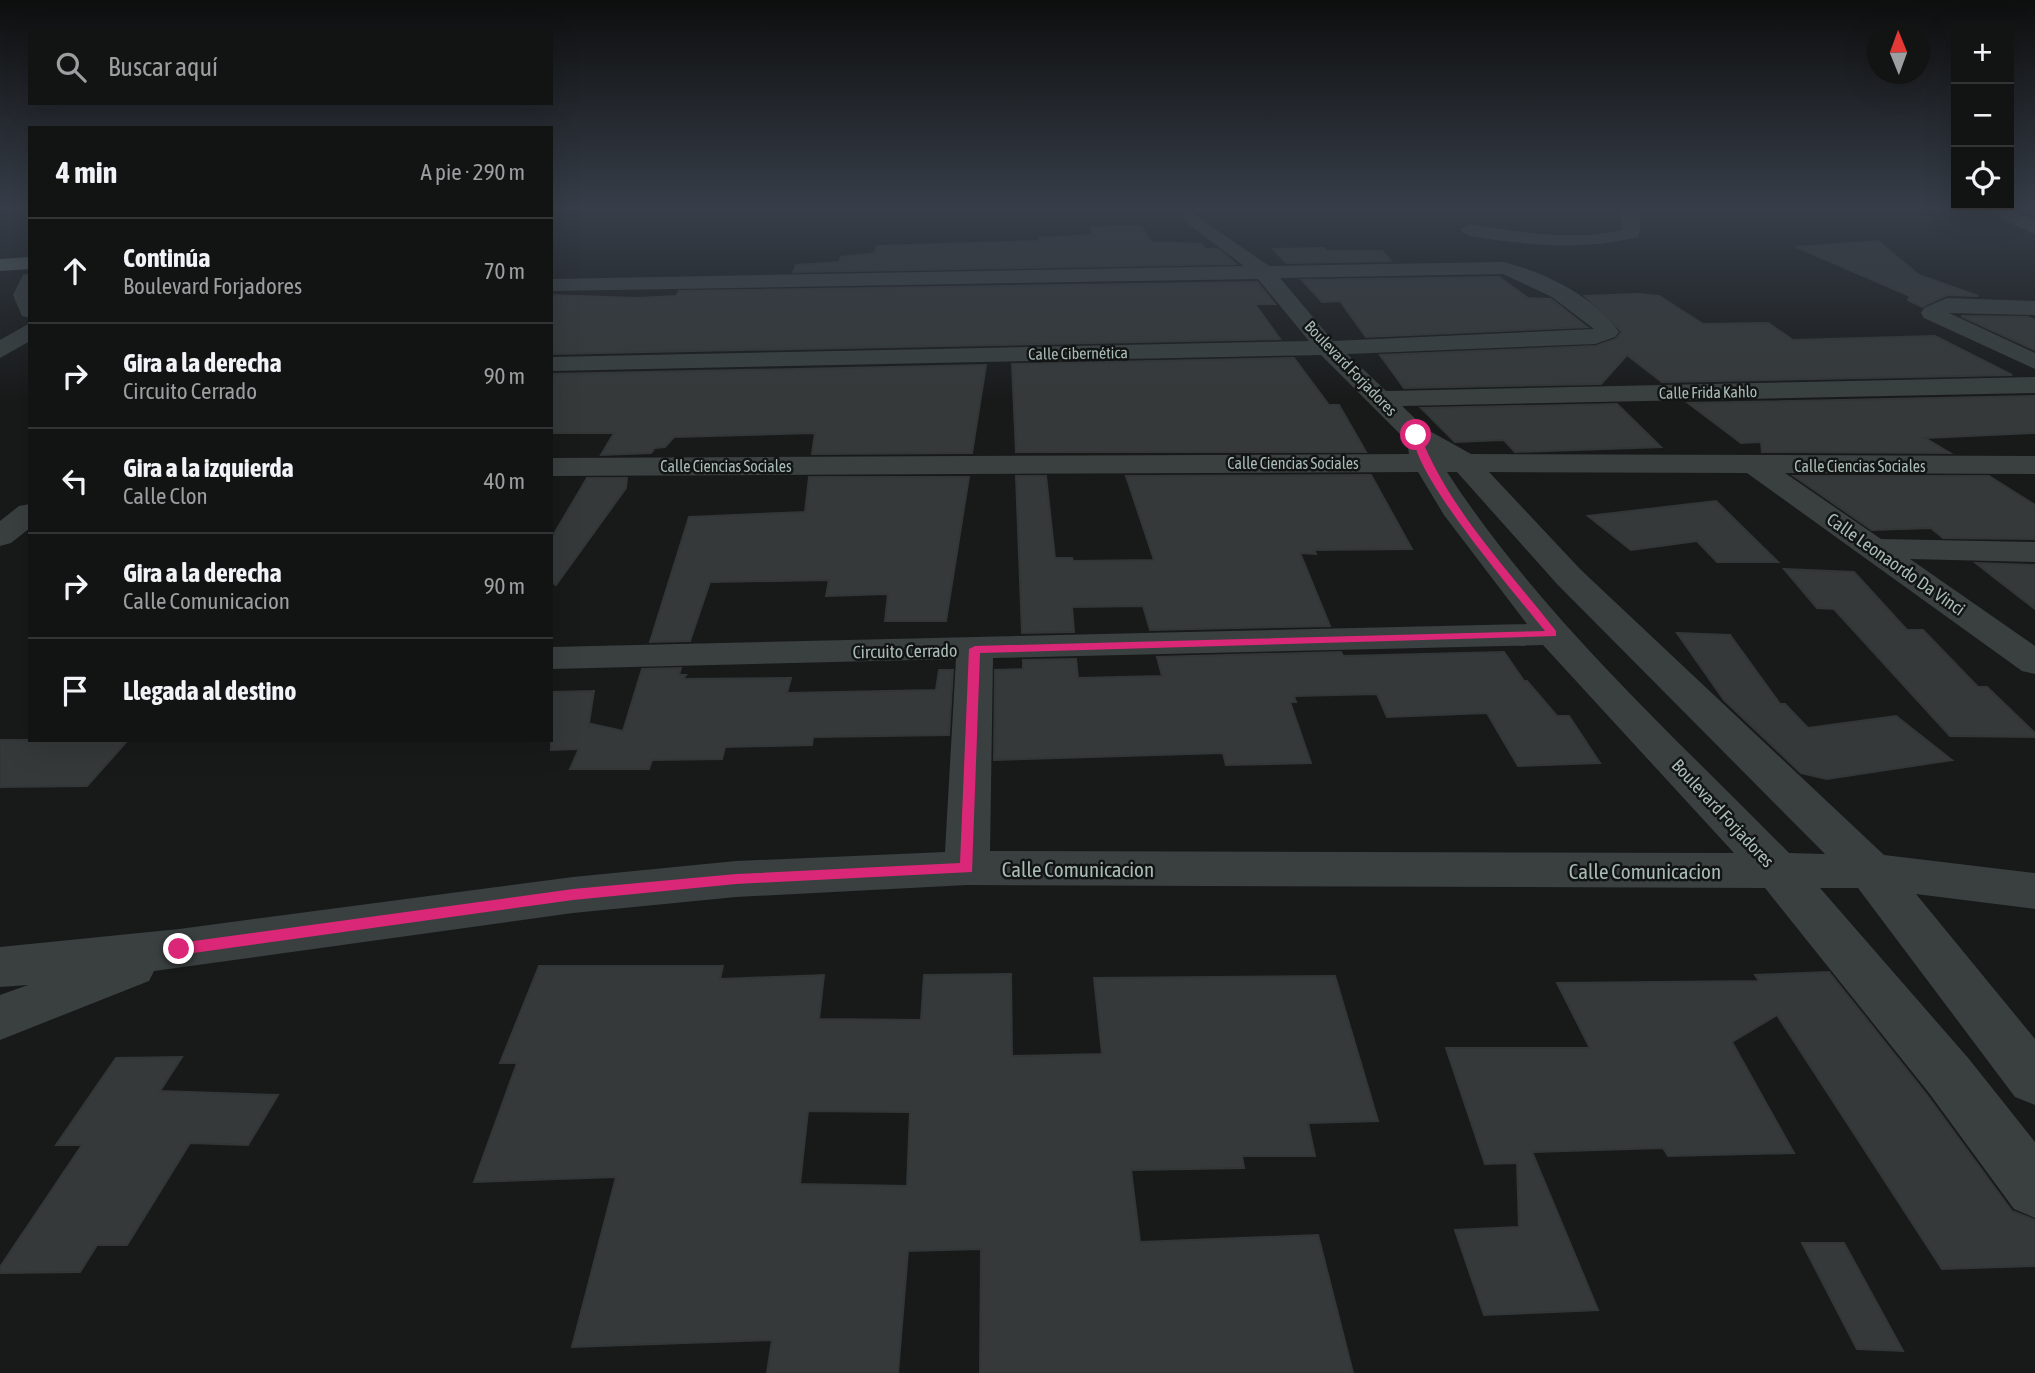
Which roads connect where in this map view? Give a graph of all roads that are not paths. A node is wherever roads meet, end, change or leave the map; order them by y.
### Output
1 (1260, 271) edge
2 (1264, 271) edge
3 (1518, 271) edge
4 (28, 282) edge
5 (553, 285) edge
6 (28, 308) edge
7 (2035, 308) edge
8 (28, 331) edge
9 (1327, 348) junction
10 (0, 351) edge
11 (2035, 362) edge
12 (553, 365) edge
13 (2035, 385) edge
14 (1380, 399) junction
15 (1436, 454) junction
16 (2035, 465) edge
17 (1756, 466) junction
18 (553, 467) edge
19 (28, 515) edge
20 (0, 536) edge
21 (1878, 550) junction
22 (2035, 552) edge
23 (1553, 634) junction
24 (975, 649) junction
25 (553, 658) edge
26 (2035, 663) edge
27 (967, 868) junction
28 (1871, 871) junction
29 (1779, 872) junction
30 (2035, 891) edge
31 (179, 949) junction
32 (0, 967) edge
33 (0, 1018) edge
34 (2035, 1080) edge
35 (2035, 1189) edge

1 - 5 street
2 - 9 street, Boulevard Forjadores
3 - 9 street, Calle Cibernética
4 - 6 street
7 - 11 street
8 - 10 street
9 - 12 street, Calle Cibernética
9 - 14 street, Boulevard Forjadores
13 - 14 street, Calle Frida Kahlo
14 - 15 street, Boulevard Forjadores
15 - 17 street, Calle Ciencias Sociales
15 - 18 street, Calle Ciencias Sociales
15 - 23 street, Boulevard Forjadores
15 - 28 street, Boulevard Forjadores
16 - 17 street, Calle Ciencias Sociales
17 - 21 street, Calle Leonaordo Da Vinci
19 - 20 street
21 - 22 street
21 - 26 street, Calle Leonaordo Da Vinci
23 - 24 street, Circuito Cerrado
23 - 29 street, Boulevard Forjadores
24 - 25 street, Circuito Cerrado
24 - 27 street
27 - 29 street, Calle Comunicacion
27 - 31 street, Calle Comunicacion
28 - 29 street, Calle Comunicacion
28 - 30 street, Calle Comunicacion
28 - 34 street, Boulevard Forjadores
29 - 35 street, Boulevard Forjadores
31 - 32 street, Calle Comunicacion
31 - 33 street

